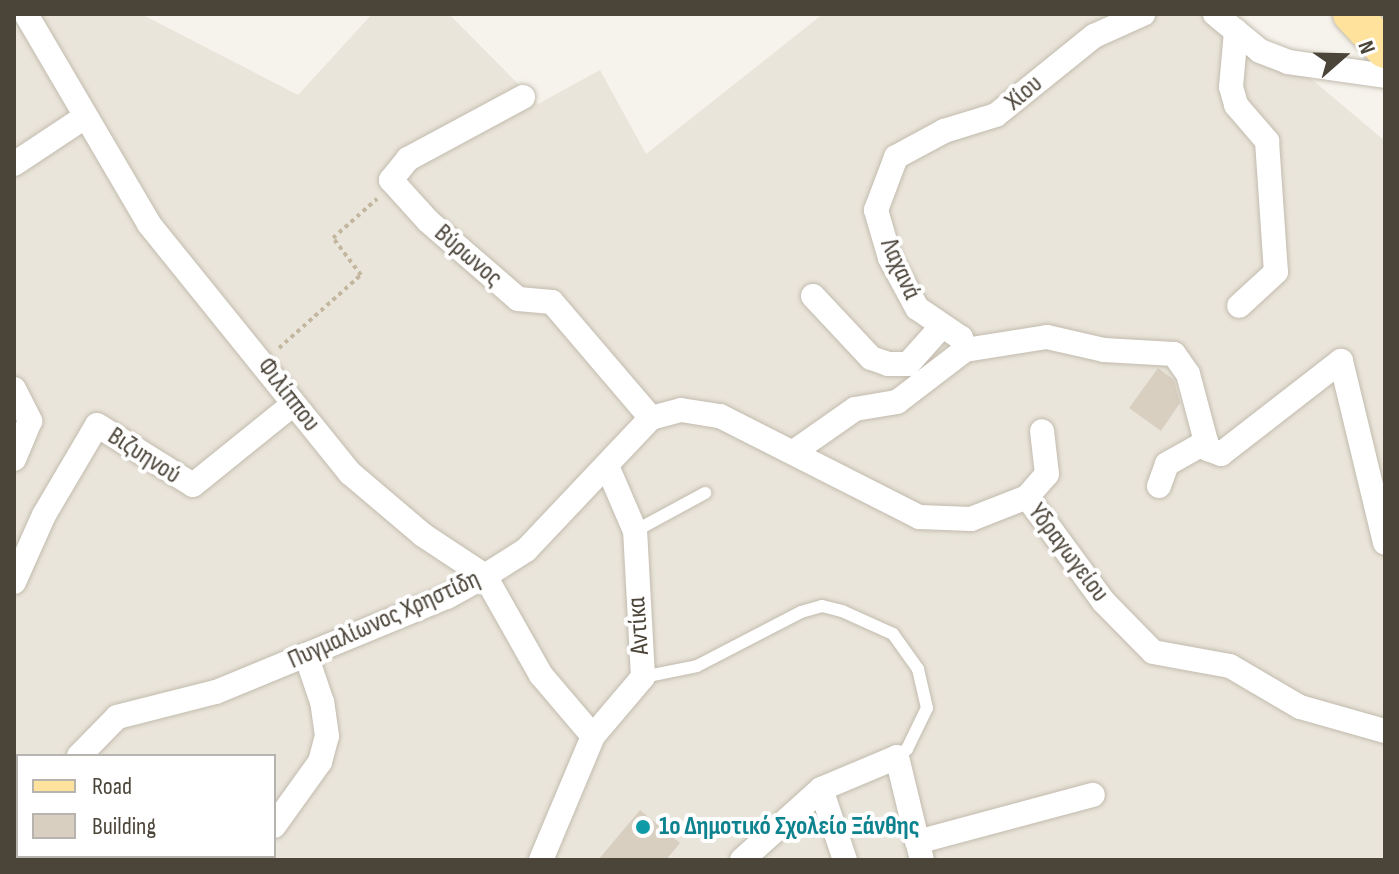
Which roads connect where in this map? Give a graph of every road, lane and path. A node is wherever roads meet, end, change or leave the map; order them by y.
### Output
1 (26, 14) edge
2 (1143, 14) edge
3 (1215, 14) edge
4 (1352, 14) edge
5 (1236, 31) junction
6 (1385, 49) edge
7 (1385, 76) edge
8 (523, 97) dead end
9 (85, 117) junction
10 (896, 157) joint
11 (14, 164) edge
12 (391, 180) junction
13 (813, 296) dead end
14 (1239, 306) dead end
15 (942, 326) junction
16 (965, 350) junction
17 (262, 362) junction
18 (14, 389) edge
19 (292, 405) junction
20 (651, 418) junction
21 (1042, 431) dead end
22 (1206, 442) junction
23 (795, 451) junction
24 (14, 459) edge
25 (607, 466) junction
26 (1159, 486) dead end
27 (705, 493) dead end
28 (1027, 497) junction
29 (635, 531) junction
30 (1385, 543) edge
31 (485, 576) junction
32 (14, 582) edge
33 (306, 655) junction
34 (643, 677) junction
35 (1385, 731) edge
36 (593, 736) junction
37 (81, 754) edge
38 (897, 757) junction
39 (821, 789) junction
40 (1093, 795) dead end
41 (276, 823) edge
42 (920, 851) edge
43 (541, 860) edge
44 (742, 860) edge
45 (845, 860) edge

1 - 9 street, Φιλίππου
2 - 10 street, Χίου
3 - 5 street
4 - 6 main road
5 - 7 street
5 - 14 street
8 - 12 street
9 - 11 street
9 - 17 street, Φιλίππου
10 - 15 street, Λαχανά
12 - 17 path
12 - 20 street, Βύρωνος
13 - 15 street
15 - 16 street, Λαχανά
16 - 22 street
16 - 23 street
17 - 19 street, Φιλίππου
18 - 24 street
19 - 31 street, Φιλίππου
19 - 32 street, Βιζυηνού
20 - 23 street, Υδραγωγείου
20 - 25 street, Πυγμαλίωνος Χρηστίδη
21 - 28 street
22 - 26 street
22 - 30 street
23 - 28 street, Υδραγωγείου
25 - 29 street, Αντίκα
25 - 31 street, Πυγμαλίωνος Χρηστίδη
27 - 29 lane
28 - 35 street, Υδραγωγείου
29 - 34 street, Αντίκα
31 - 33 street, Πυγμαλίωνος Χρηστίδη
31 - 36 street, Φιλίππου
33 - 37 street, Πυγμαλίωνος Χρηστίδη
33 - 41 street
34 - 36 street, Αντίκα
34 - 38 lane
36 - 43 street, Αντίκα
38 - 39 street
38 - 42 street
39 - 44 street
39 - 45 street
40 - 42 street

